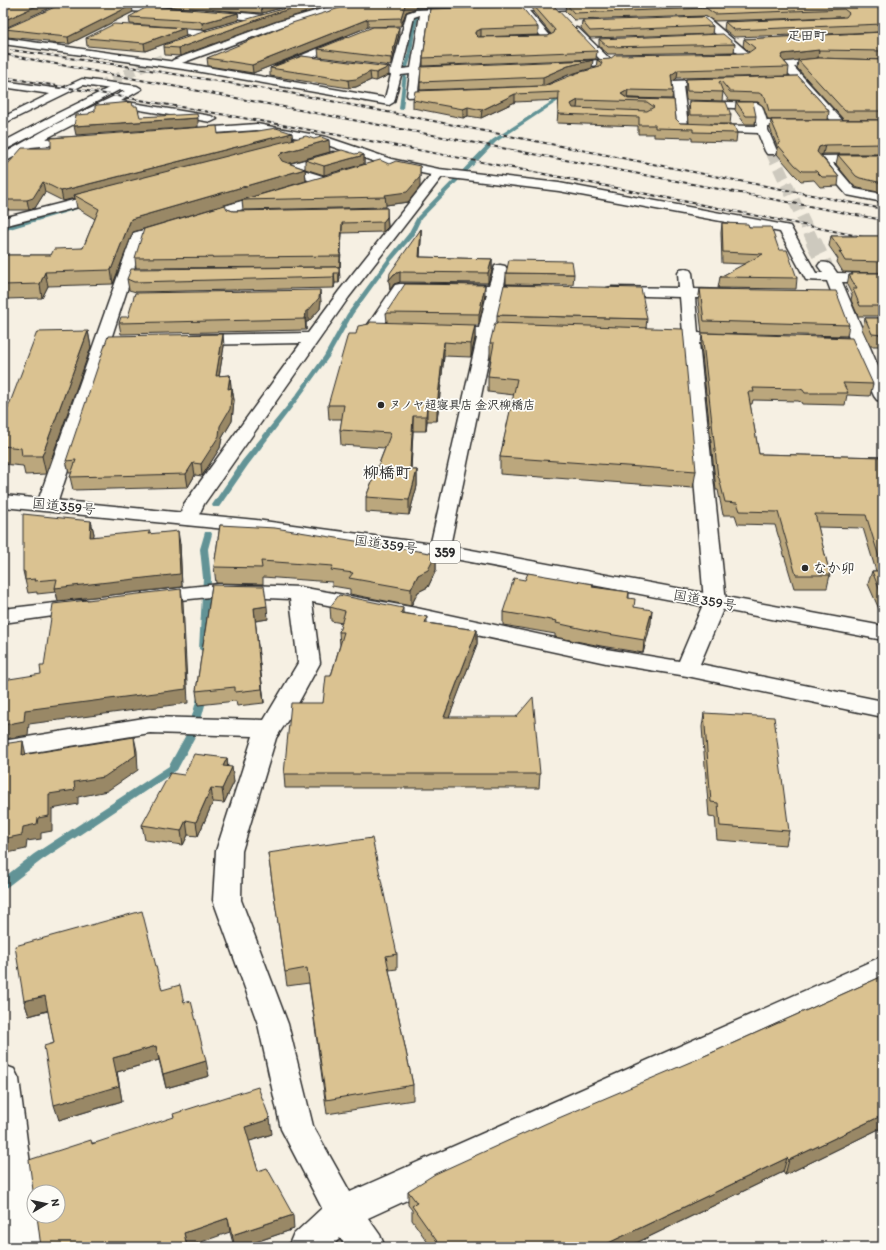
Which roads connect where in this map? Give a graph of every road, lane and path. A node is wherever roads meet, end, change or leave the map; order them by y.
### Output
1 (162, 3) edge
2 (332, 3) edge
3 (352, 3) edge
4 (358, 3) edge
5 (69, 4) edge
6 (574, 5) edge
7 (57, 6) edge
8 (606, 6) edge
9 (555, 8) junction
10 (150, 9) junction
11 (523, 9) junction
12 (463, 10) edge
13 (484, 10) edge
14 (186, 12) edge
15 (200, 13) edge
16 (421, 13) junction
17 (135, 16) edge
18 (566, 19) edge
19 (673, 21) edge
20 (240, 24) edge
21 (587, 24) edge
22 (713, 26) junction
23 (728, 26) edge
24 (145, 29) edge
25 (358, 35) edge
26 (710, 38) edge
27 (728, 39) junction
28 (511, 40) edge
29 (3, 41) edge
30 (185, 41) edge
31 (602, 42) edge
32 (747, 42) edge
33 (81, 43) edge
34 (587, 43) junction
35 (68, 50) junction
36 (715, 56) edge
37 (620, 58) edge
38 (135, 59) junction
39 (301, 59) junction
40 (607, 61) junction
41 (176, 62) tunnel mouth
42 (324, 62) edge
43 (883, 64) edge
44 (554, 65) edge
45 (190, 68) junction
46 (371, 69) edge
47 (460, 69) edge
48 (415, 71) junction
49 (396, 72) junction
50 (587, 74) edge
51 (254, 78) junction
52 (783, 80) edge
53 (798, 80) junction
54 (722, 82) edge
55 (3, 84) edge
56 (19, 86) junction
57 (98, 86) tunnel mouth
58 (115, 88) tunnel mouth
59 (59, 92) junction
60 (451, 93) edge
61 (3, 94) edge
62 (110, 102) junction
63 (676, 103) junction
64 (667, 116) edge
65 (682, 116) junction
66 (3, 121) edge
67 (28, 121) dead end
68 (810, 124) edge
69 (825, 124) edge
70 (840, 124) junction
71 (854, 124) edge
72 (257, 127) junction
73 (763, 127) junction
74 (178, 133) edge
75 (92, 139) edge
76 (322, 139) junction
77 (29, 144) junction
78 (3, 147) edge
79 (292, 147) edge
80 (771, 151) tunnel mouth
81 (883, 159) edge
82 (3, 160) edge
83 (378, 166) junction
84 (439, 173) junction
85 (302, 188) edge
86 (117, 192) edge
87 (287, 192) edge
88 (883, 198) edge
89 (393, 212) dead end
90 (409, 212) junction
91 (252, 214) edge
92 (206, 215) junction
93 (3, 222) edge
94 (500, 269) dead end
95 (346, 272) dead end
96 (362, 272) junction
97 (829, 272) junction
98 (686, 273) dead end
99 (126, 274) junction
100 (141, 274) edge
101 (883, 278) edge
102 (497, 289) junction
103 (544, 290) edge
104 (600, 291) edge
105 (687, 293) junction
106 (329, 294) dead end
107 (344, 294) junction
108 (741, 294) edge
109 (133, 298) edge
110 (118, 299) junction
111 (411, 330) edge
112 (434, 331) edge
113 (487, 333) junction
114 (534, 334) edge
115 (637, 337) edge
116 (313, 338) junction
117 (692, 338) junction
118 (180, 340) edge
119 (747, 340) edge
120 (811, 341) edge
121 (859, 343) junction
122 (883, 396) edge
123 (3, 500) edge
124 (48, 504) junction
125 (188, 519) junction
126 (438, 551) junction
127 (300, 593) junction
128 (132, 600) edge
129 (715, 602) junction
130 (101, 603) edge
131 (3, 616) edge
132 (883, 633) edge
133 (687, 669) junction
134 (882, 712) edge
135 (271, 728) junction
136 (3, 749) edge
137 (883, 968) edge
138 (3, 1080) edge
139 (343, 1212) junction
140 (23, 1247) edge
141 (306, 1247) edge
142 (367, 1247) edge

1 - 10 main road
2 - 38 main road
3 - 41 main road
4 - 45 main road
5 - 7 main road
5 - 10 main road
6 - 8 main road
6 - 9 main road
9 - 11 main road
9 - 18 main road
10 - 14 main road
10 - 17 main road
11 - 13 main road
11 - 28 main road
12 - 16 main road
15 - 20 main road
16 - 48 main road
16 - 49 main road
19 - 22 main road
21 - 34 main road
22 - 23 main road
22 - 27 main road
24 - 30 main road
25 - 39 main road
26 - 27 main road
27 - 32 main road
27 - 36 main road
29 - 35 main road
31 - 34 main road
33 - 35 main road
34 - 40 main road
35 - 38 main road
37 - 40 main road
38 - 45 main road
39 - 42 main road
39 - 51 main road
40 - 44 main road
40 - 50 main road
43 - 53 main road
45 - 51 main road
46 - 49 main road
47 - 48 main road
48 - 49 main road
48 - 60 main road
49 - 51 main road
52 - 53 main road
53 - 70 main road
54 - 63 main road
55 - 56 main road
56 - 59 main road
56 - 61 main road
57 - 67 main road
58 - 78 main road
59 - 62 main road
59 - 66 main road
62 - 72 main road
62 - 77 main road
63 - 65 main road
63 - 73 main road
64 - 65 main road
65 - 73 main road
68 - 73 main road
69 - 70 main road
70 - 71 main road
72 - 74 main road
72 - 76 main road
73 - 80 main road
75 - 77 main road
76 - 79 main road
76 - 83 main road
77 - 82 main road
81 - 88 main road
83 - 84 main road
83 - 85 main road
84 - 90 main road
84 - 97 main road
86 - 93 main road
87 - 92 main road
89 - 90 main road
90 - 96 main road
91 - 92 main road
92 - 99 main road
94 - 102 main road
95 - 96 main road
96 - 107 main road
97 - 101 main road
97 - 121 main road
98 - 105 main road
99 - 100 main road
99 - 110 main road
102 - 103 main road
102 - 111 main road
102 - 113 main road
104 - 105 main road
105 - 108 main road
105 - 117 main road
106 - 107 main road
107 - 116 main road
109 - 110 main road
110 - 124 main road
112 - 113 main road
113 - 114 main road
113 - 126 main road
115 - 117 main road
116 - 118 main road
116 - 125 main road
117 - 119 main road
117 - 129 main road
120 - 121 main road
121 - 122 main road
123 - 124 main road, 国道359号 / 359
124 - 125 main road, 国道359号 / 359
125 - 126 main road, 国道359号 / 359
126 - 129 main road, 国道359号 / 359
127 - 128 main road
127 - 133 main road
127 - 135 main road
129 - 132 main road, 国道359号 / 359
129 - 133 main road
130 - 131 main road
133 - 134 main road
135 - 136 main road
135 - 139 main road
137 - 139 main road
138 - 140 main road
139 - 141 main road
139 - 142 main road

